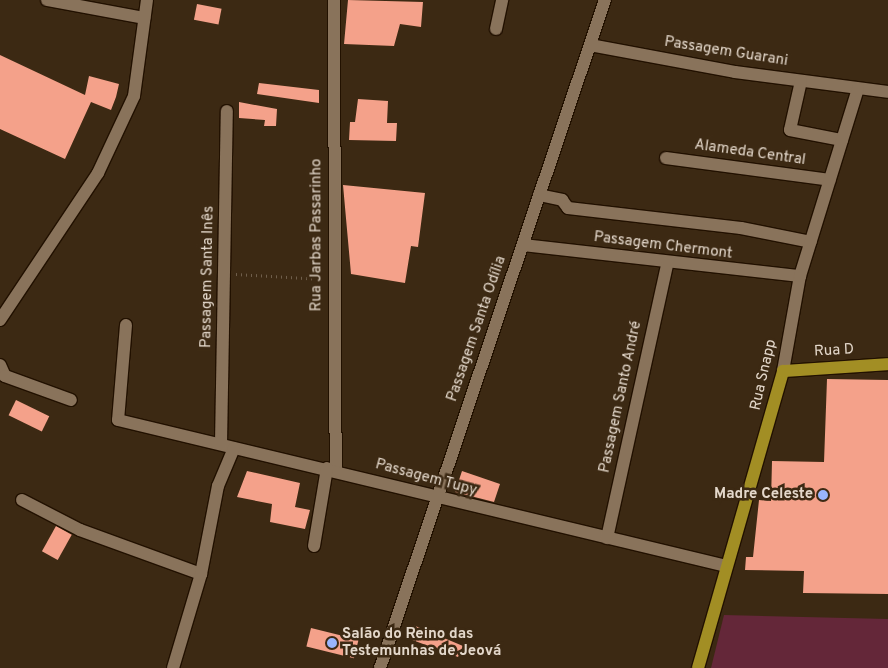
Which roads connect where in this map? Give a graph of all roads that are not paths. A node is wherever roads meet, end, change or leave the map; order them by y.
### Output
1 (47, 0) edge
2 (147, 0) edge
3 (334, 0) edge
4 (502, 0) edge
5 (605, 0) edge
6 (144, 18) junction
7 (496, 29) dead end
8 (590, 45) junction
9 (801, 81) junction
10 (858, 89) junction
11 (888, 92) edge
12 (227, 111) dead end
13 (842, 140) junction
14 (666, 158) dead end
15 (830, 180) junction
16 (539, 196) junction
17 (811, 242) junction
18 (523, 245) junction
19 (667, 264) junction
20 (800, 276) junction
21 (0, 320) edge
22 (126, 325) dead end
23 (888, 364) edge
24 (0, 365) edge
25 (782, 370) junction
26 (70, 400) dead end
27 (221, 444) junction
28 (234, 448) junction
29 (331, 470) junction
30 (435, 499) junction
31 (22, 500) dead end
32 (607, 538) junction
33 (314, 546) dead end
34 (726, 566) junction
35 (201, 574) junction
36 (173, 668) edge
37 (380, 668) edge
38 (698, 668) edge

1 - 6 street
2 - 6 street
3 - 29 street, Rua Jarbas Passarinho
4 - 7 street
5 - 8 street, Passagem Santa Odília
6 - 21 street
8 - 9 street, Passagem Guarani
8 - 16 street, Passagem Santa Odília
9 - 10 street, Passagem Guarani
9 - 13 street
10 - 11 street, Passagem Guarani
10 - 13 street, Rua Snapp
12 - 27 street, Passagem Santa Inês
13 - 15 street, Rua Snapp
14 - 15 street, Alameda Central
15 - 17 street, Rua Snapp
16 - 17 street
16 - 18 street, Passagem Santa Odília
17 - 20 street, Rua Snapp
18 - 19 street, Passagem Chermont
18 - 30 street, Passagem Santa Odília
19 - 20 street, Passagem Chermont
19 - 32 street, Passagem Santo André
20 - 25 street, Rua Snapp
22 - 27 street, Passagem Tupy
23 - 25 main road, Rua D
24 - 26 street
25 - 34 main road, Rua Snapp
27 - 28 street, Passagem Tupy
28 - 29 street, Passagem Tupy
28 - 35 street
29 - 30 street, Passagem Tupy
29 - 33 street, Rua Jarbas Passarinho
30 - 32 street, Passagem Tupy
30 - 37 street, Passagem Santa Odília
31 - 35 street
32 - 34 street, Passagem Tupy
34 - 38 main road, Rua Snapp
35 - 36 street

